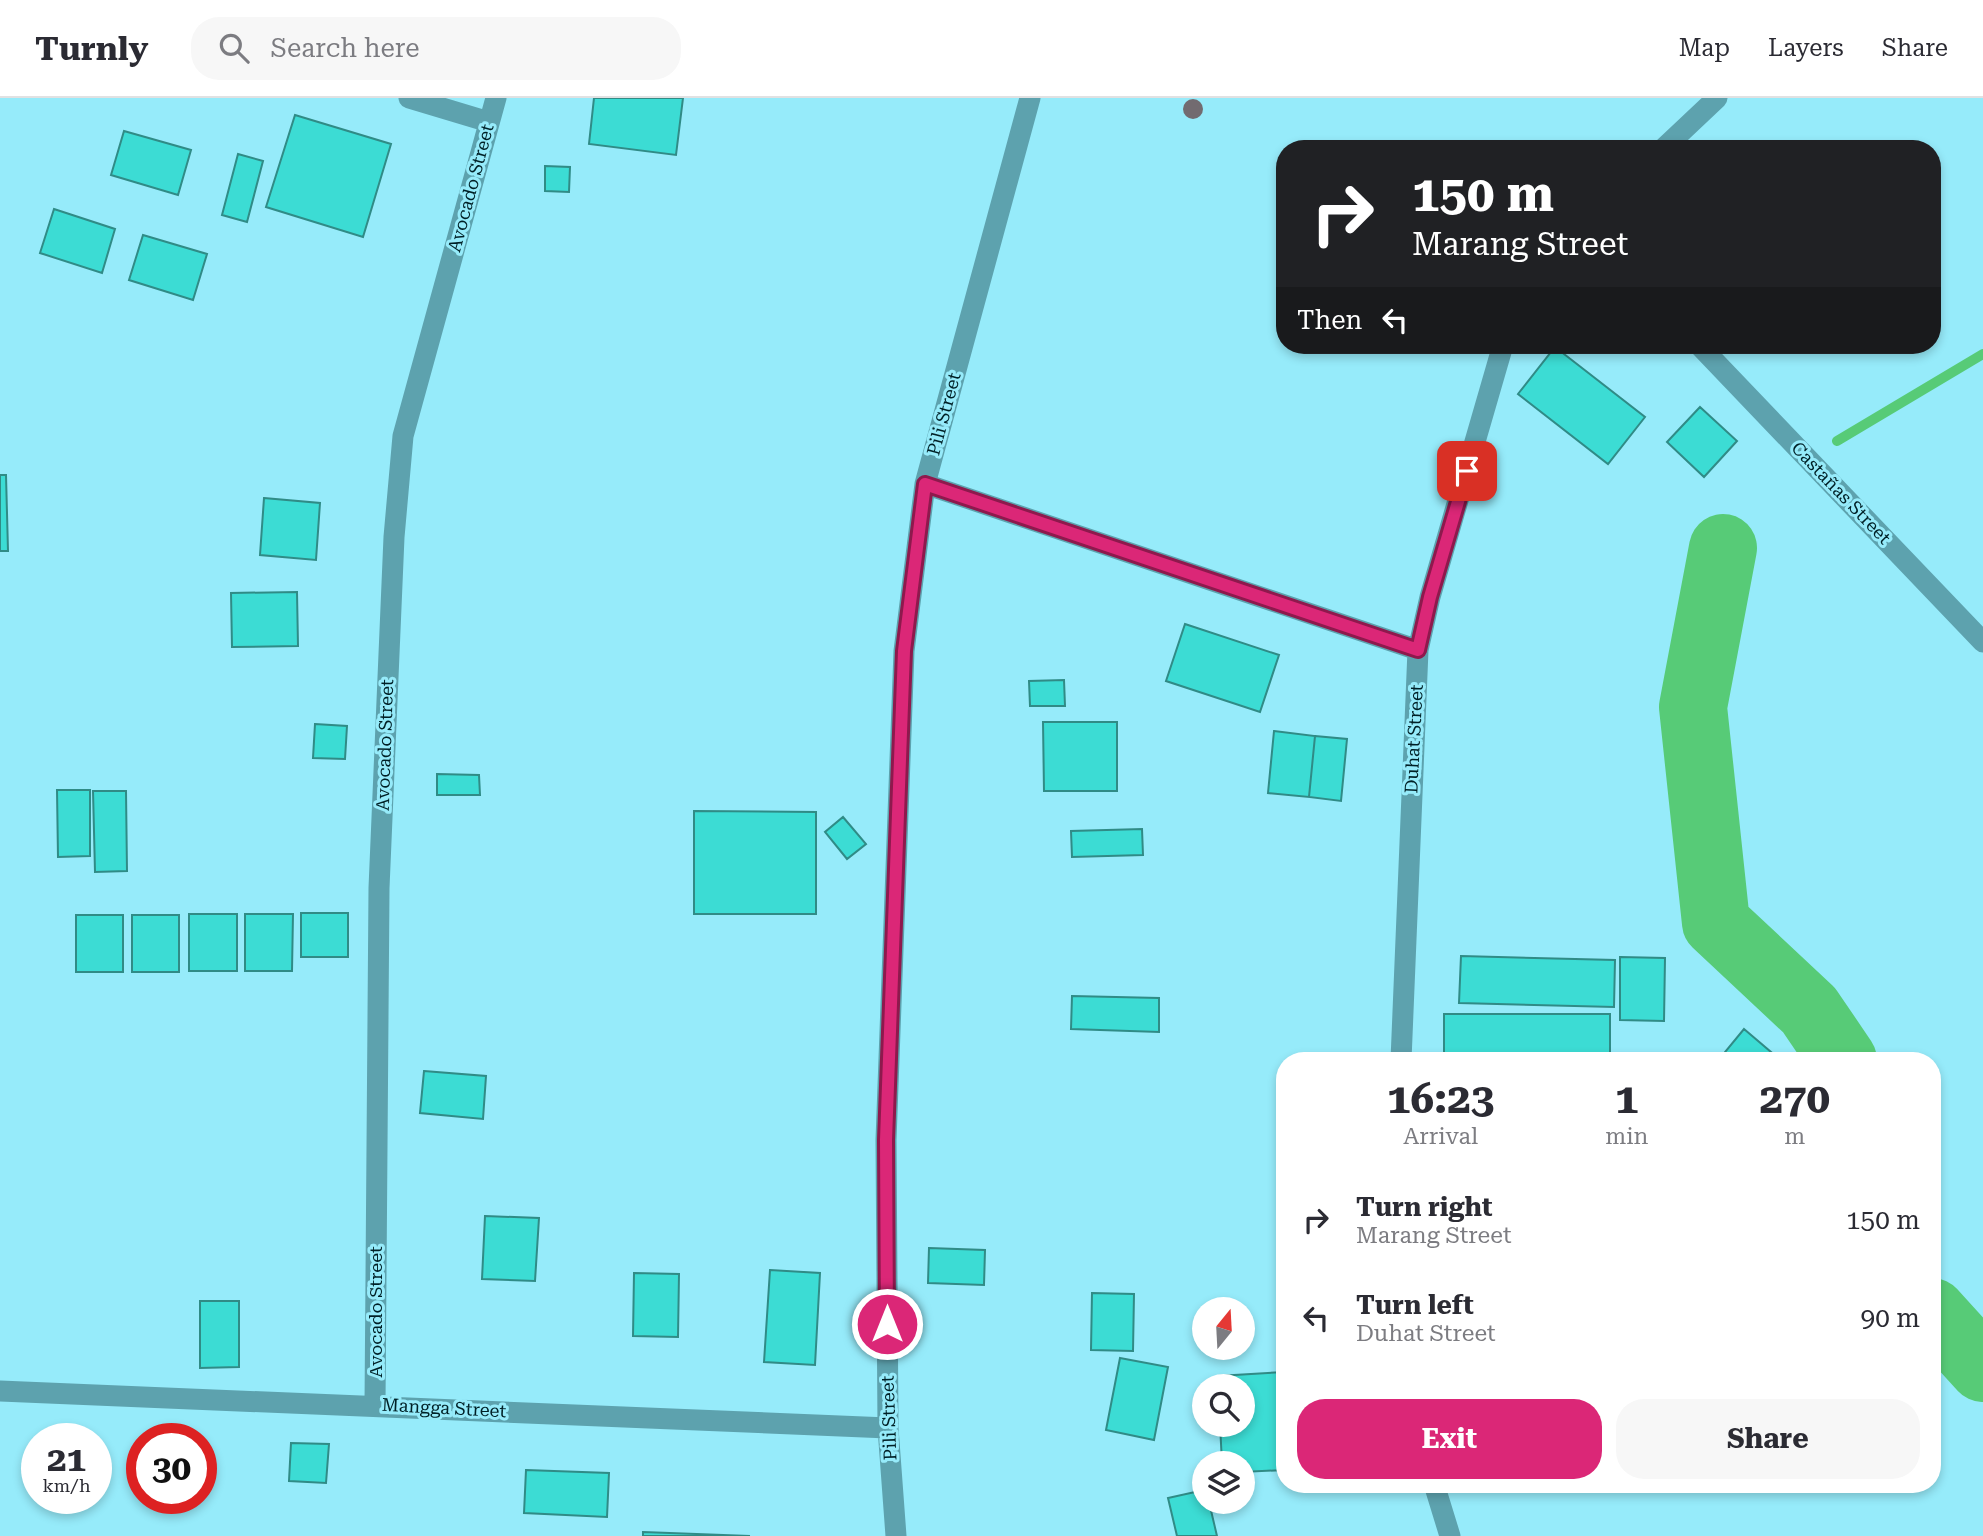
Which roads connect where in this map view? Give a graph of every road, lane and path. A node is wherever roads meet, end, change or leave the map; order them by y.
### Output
1 (409, 98) edge
2 (496, 98) edge
3 (1030, 98) edge
4 (1717, 98) edge
5 (489, 122) junction
6 (1673, 140) edge
7 (1500, 354) edge
8 (1708, 354) edge
9 (925, 484) junction
10 (1983, 642) edge
11 (1418, 650) junction
12 (1401, 1052) edge
13 (0, 1391) edge
14 (375, 1405) junction
15 (888, 1429) junction
16 (1437, 1493) edge
17 (896, 1536) edge
18 (1450, 1536) edge

1 - 5 street
2 - 5 street, Avocado Street
3 - 9 street, Pili Street
4 - 6 street
5 - 14 street, Avocado Street
7 - 11 street, Duhat Street
8 - 10 street, Castañas Street
9 - 11 street
9 - 15 street, Pili Street
11 - 12 street, Duhat Street
13 - 14 street, Mangga Street
14 - 15 street, Mangga Street
15 - 17 street, Pili Street
16 - 18 street

